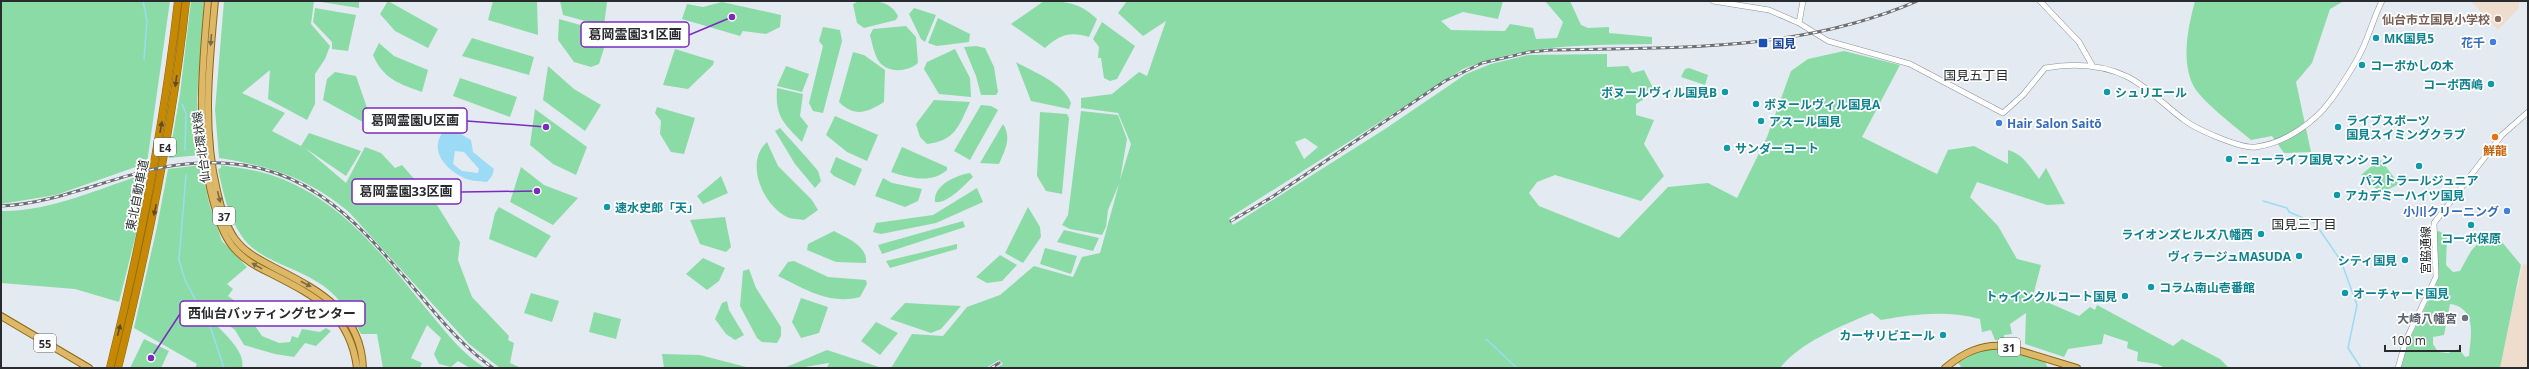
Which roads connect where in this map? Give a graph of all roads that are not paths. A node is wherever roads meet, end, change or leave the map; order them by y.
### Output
1 (178, 1) edge
2 (186, 1) edge
3 (208, 1) edge
4 (215, 1) edge
5 (1713, 1) edge
6 (1803, 1) edge
7 (2040, 1) edge
8 (2382, 1) edge
9 (1798, 23) junction
10 (2092, 65) junction
11 (2528, 112) edge
12 (1, 316) edge
13 (89, 368) edge
14 (110, 368) edge
15 (118, 368) edge
16 (357, 368) edge
17 (364, 368) edge
18 (1945, 368) edge
19 (2077, 368) edge
20 (2398, 368) edge

14 -> 1 highway, 東北自動車道 / E4
2 -> 15 highway, 東北自動車道 / E4
16 -> 3 main road, 仙台北環状線 / 37
4 -> 17 main road, 仙台北環状線 / 37
5 - 9 street
6 - 9 street
7 - 10 street
8 - 10 street
9 - 10 street
11 - 20 street, 宮脇通線
12 - 13 main road, 55
18 - 19 main road, 31

